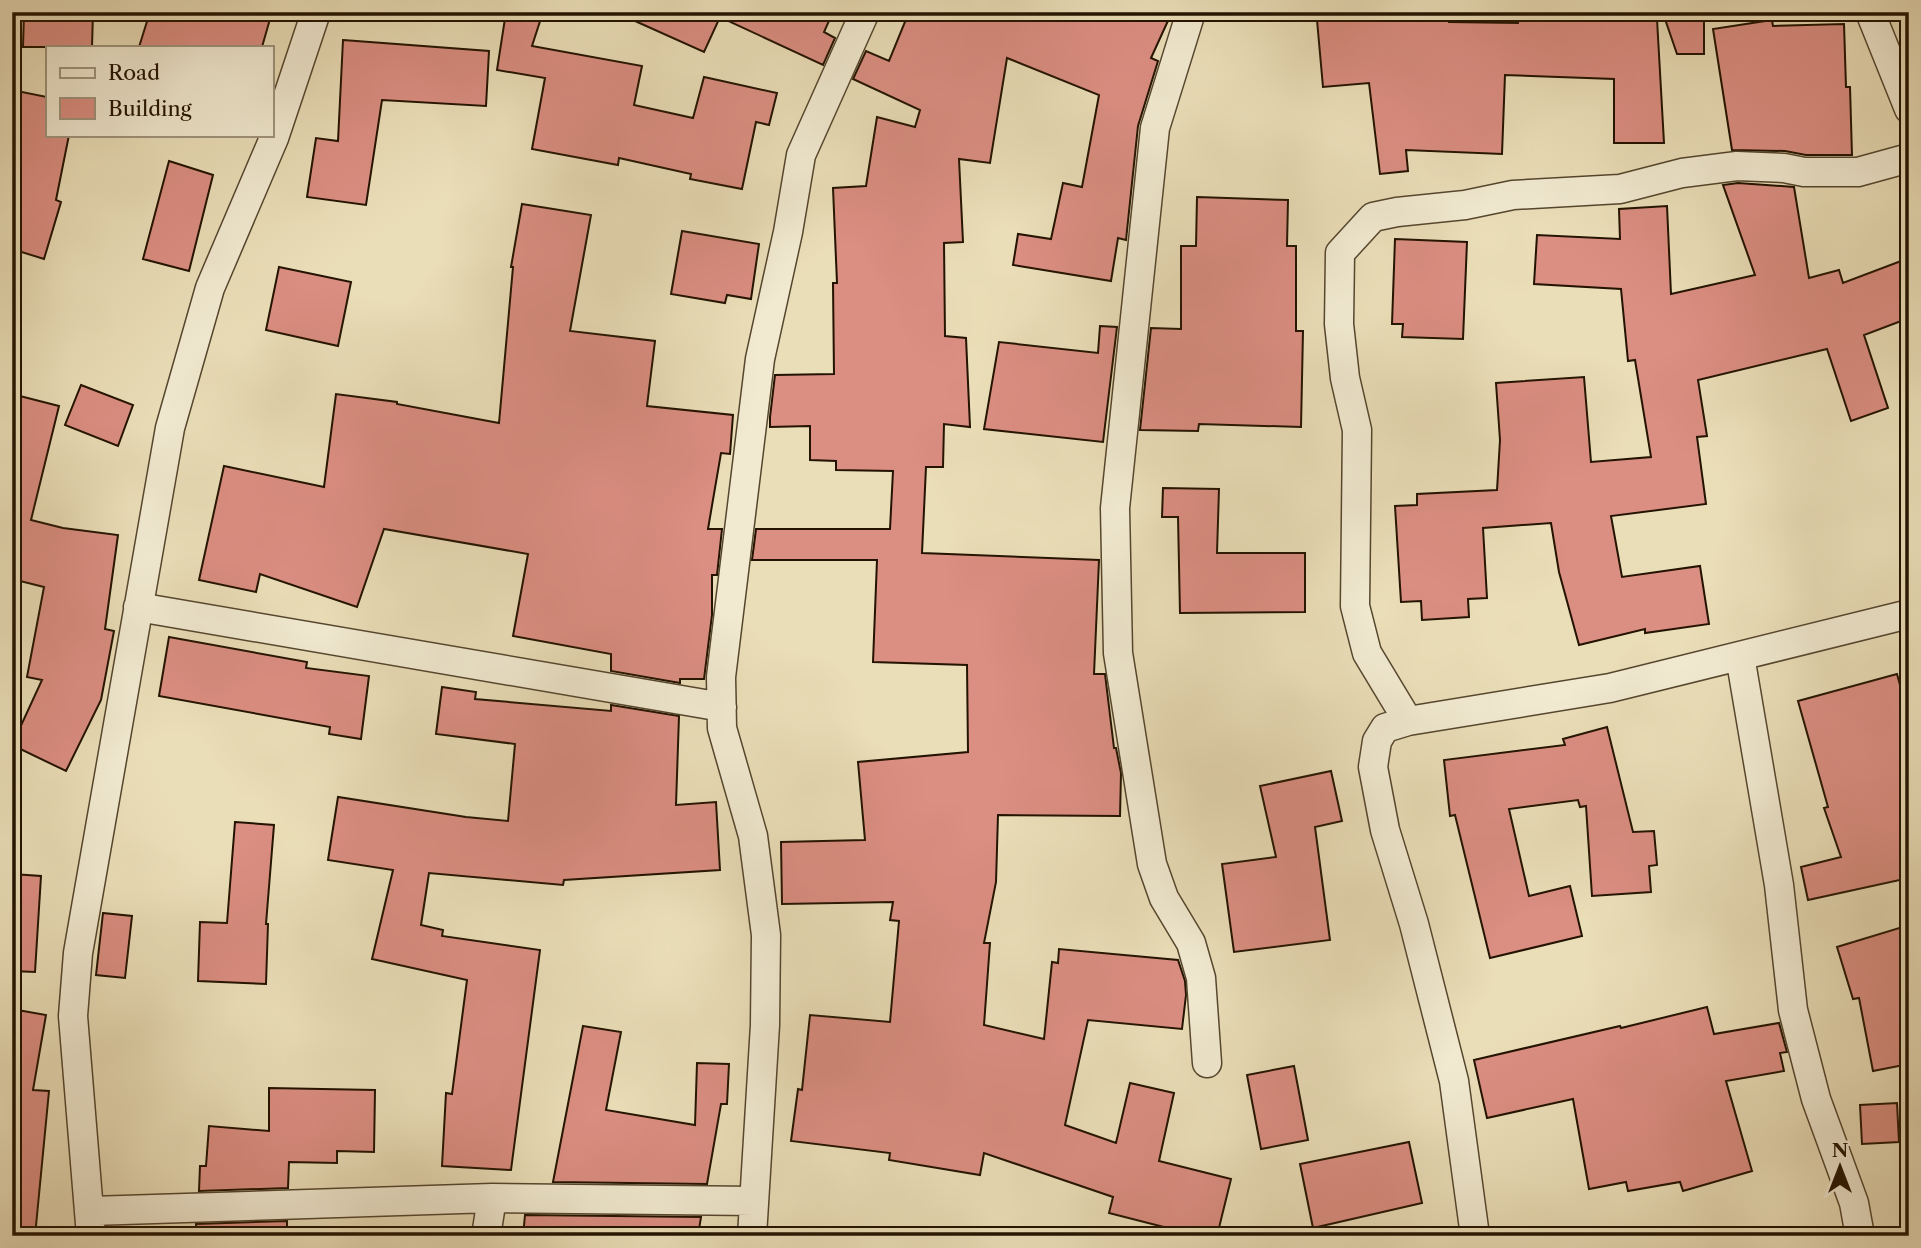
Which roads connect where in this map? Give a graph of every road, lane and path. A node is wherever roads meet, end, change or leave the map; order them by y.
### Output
1 (316, 12) edge
2 (865, 12) edge
3 (1191, 12) edge
4 (1870, 12) edge
5 (1909, 109) edge
6 (1909, 158) edge
7 (138, 607) junction
8 (1909, 614) edge
9 (1740, 656) junction
10 (722, 707) junction
11 (1408, 721) junction
12 (1207, 1063) dead end
13 (492, 1198) junction
14 (754, 1201) junction
15 (91, 1223) edge
16 (486, 1236) edge
17 (751, 1236) edge
18 (1475, 1236) edge
19 (1860, 1236) edge

1 - 7 street
2 - 10 street
3 - 12 street
4 - 5 street
6 - 11 street
7 - 10 street
7 - 15 street
8 - 9 street
9 - 11 street
9 - 19 street
10 - 14 street
11 - 18 street
13 - 14 street
13 - 15 street
13 - 16 street
14 - 17 street

